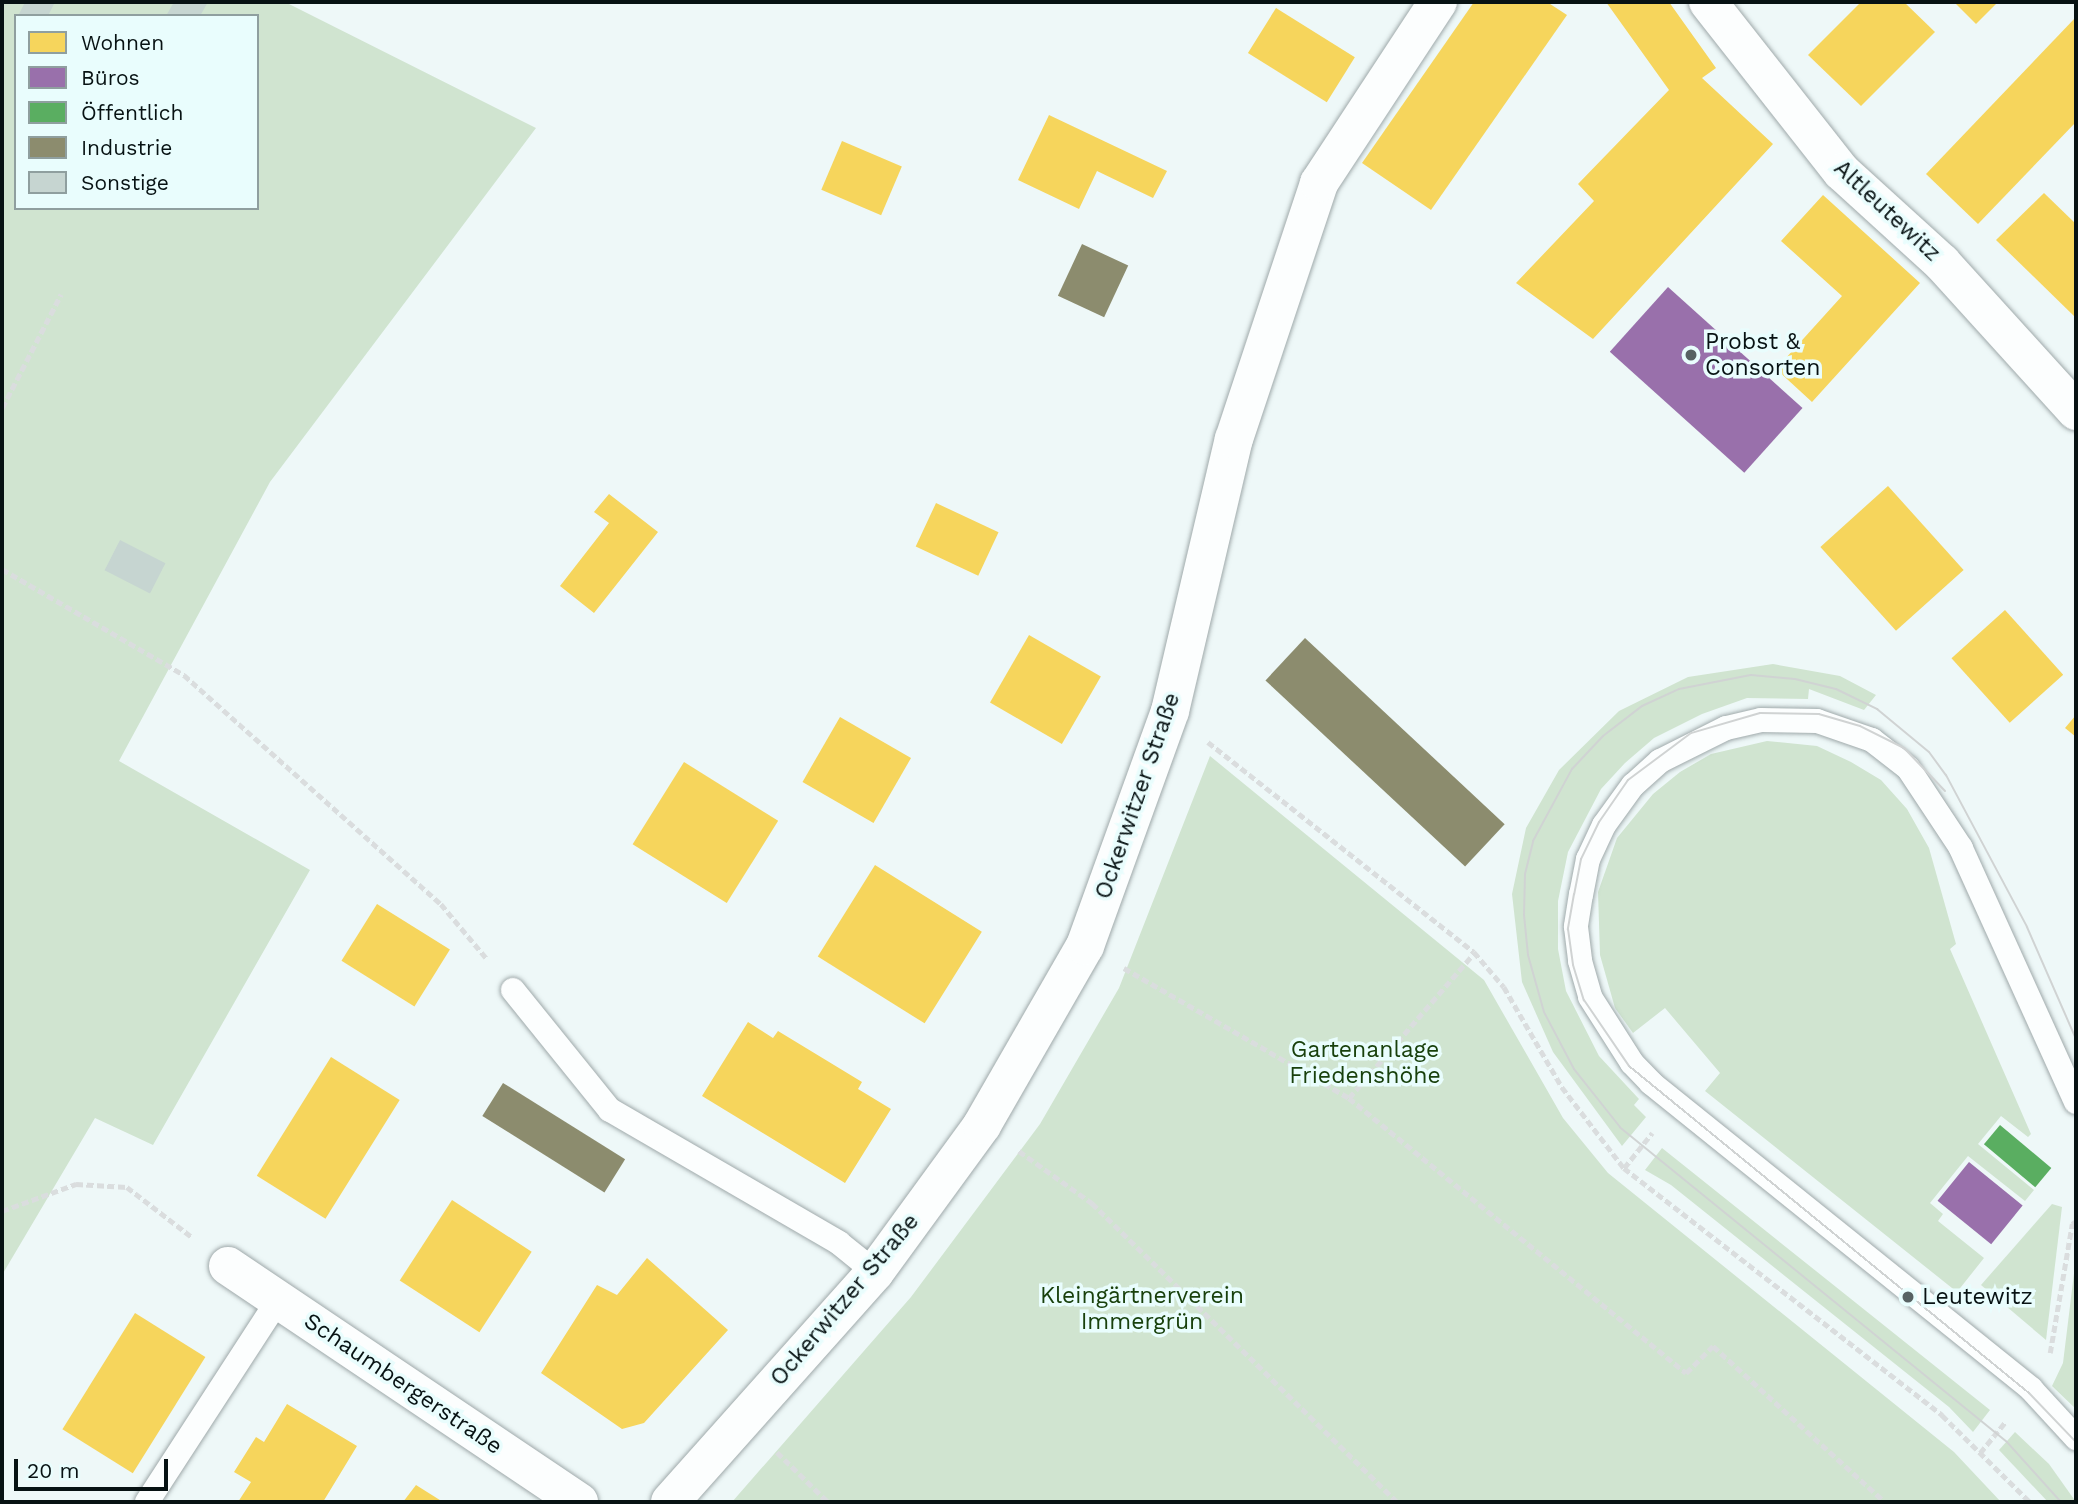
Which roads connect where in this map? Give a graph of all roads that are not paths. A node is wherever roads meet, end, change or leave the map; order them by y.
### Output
1 (1438, 2) edge
2 (1709, 2) edge
3 (2076, 411) edge
4 (513, 990) road end
5 (2076, 1102) edge
6 (228, 1266) road end
7 (875, 1272) junction
8 (278, 1300) junction
9 (2076, 1438) edge
10 (147, 1502) edge
11 (579, 1502) edge
12 (670, 1502) edge

1 - 7 street, Ockerwitzer Straße
2 - 3 street, Altleutewitz
4 - 7 lane
5 - 9 lane
6 - 8 street, Schaumbergerstraße
7 - 12 street, Ockerwitzer Straße
8 - 10 lane
8 - 11 street, Schaumbergerstraße

